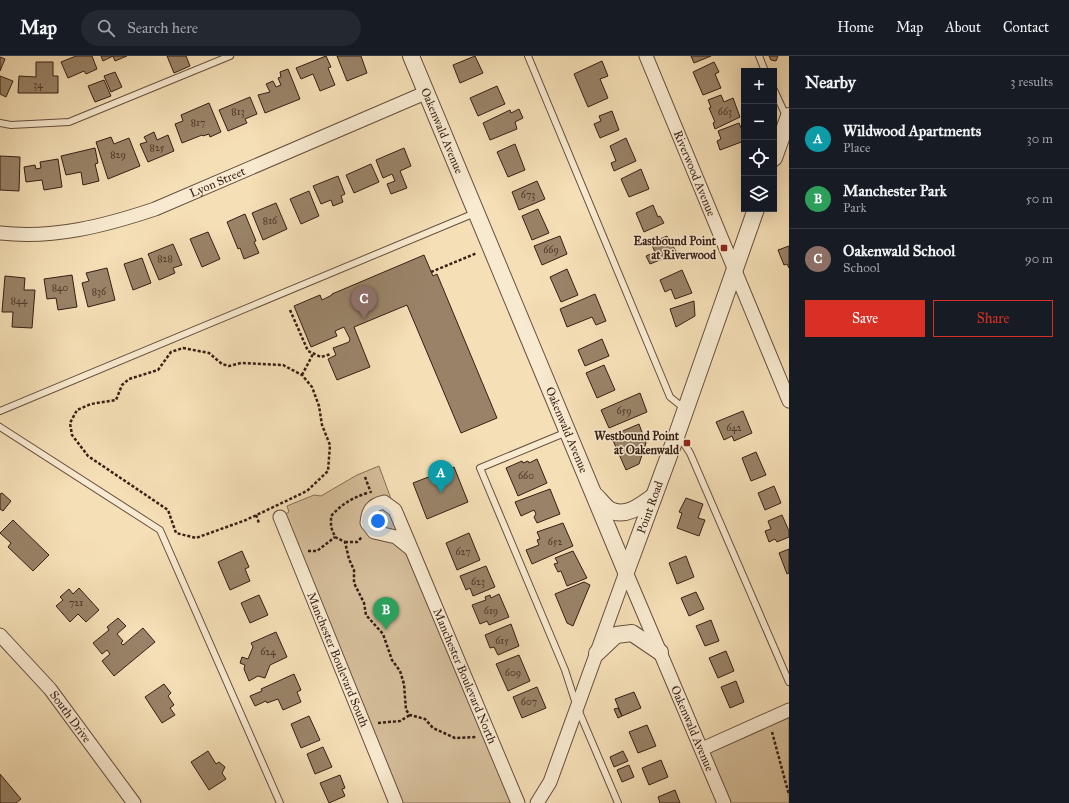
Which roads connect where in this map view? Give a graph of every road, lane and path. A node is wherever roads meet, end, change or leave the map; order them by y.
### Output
1 (230, 56) edge
2 (411, 56) edge
3 (528, 56) edge
4 (646, 56) edge
5 (758, 56) edge
6 (764, 68) edge
7 (425, 93) junction
8 (777, 96) edge
9 (789, 120) edge
10 (0, 123) edge
11 (777, 150) edge
12 (755, 212) edge
13 (476, 213) junction
14 (0, 233) edge
15 (490, 247) junction
16 (734, 268) junction
17 (431, 272) dead end
18 (290, 310) dead end
19 (313, 354) junction
20 (332, 354) dead end
21 (302, 376) junction
22 (789, 401) edge
23 (685, 410) junction
24 (0, 411) edge
25 (0, 427) edge
26 (567, 432) junction
27 (677, 434) junction
28 (371, 491) dead end
29 (592, 492) junction
30 (654, 496) junction
31 (256, 515) junction
32 (280, 517) dead end
33 (260, 523) dead end
34 (335, 537) junction
35 (363, 537) dead end
36 (345, 542) junction
37 (412, 550) dead end
38 (294, 553) junction
39 (626, 572) junction
40 (0, 635) edge
41 (660, 652) junction
42 (597, 653) junction
43 (789, 682) edge
44 (577, 707) junction
45 (789, 710) edge
46 (410, 715) junction
47 (769, 718) junction
48 (365, 727) junction
49 (489, 734) junction
50 (702, 749) junction
51 (789, 795) edge
52 (134, 803) edge
53 (280, 803) edge
54 (396, 803) edge
55 (518, 803) edge
56 (537, 803) edge
57 (618, 803) edge
58 (724, 803) edge

1 - 10 lane
2 - 7 street, Oakenwald Avenue
3 - 23 lane
4 - 16 street, Riverwood Avenue
5 - 6 lane
7 - 13 street, Oakenwald Avenue
7 - 14 street, Lyon Street
8 - 9 lane
9 - 11 street
12 - 16 street, Point Road
13 - 15 street, Oakenwald Avenue
13 - 24 lane
15 - 17 path
15 - 26 street, Oakenwald Avenue
16 - 22 street, Riverwood Avenue
16 - 23 street, Point Road
18 - 19 path
19 - 20 path
19 - 21 path
21 - 31 path
21 - 31 path
23 - 27 street, Point Road
25 - 53 lane
26 - 29 street, Oakenwald Avenue
26 - 44 lane
27 - 30 street, Point Road
27 - 43 lane
28 - 34 path
29 - 30 street
29 - 39 street, Oakenwald Avenue
30 - 39 street, Point Road
31 - 33 path
32 - 38 street, Manchester Boulevard South
34 - 36 path
34 - 38 path
35 - 36 path
36 - 46 path
37 - 49 street, Manchester Boulevard North
38 - 48 street, Manchester Boulevard South
39 - 41 street, Oakenwald Avenue
39 - 42 street, Point Road
40 - 52 street, South Drive
41 - 42 street
41 - 50 street, Oakenwald Avenue
42 - 44 street, Point Road
44 - 56 street, Point Road
44 - 57 lane
45 - 47 street
46 - 48 path
46 - 49 path
47 - 50 street
47 - 51 path
48 - 54 street, Manchester Boulevard South
49 - 55 street, Manchester Boulevard North
50 - 58 street, Oakenwald Avenue

